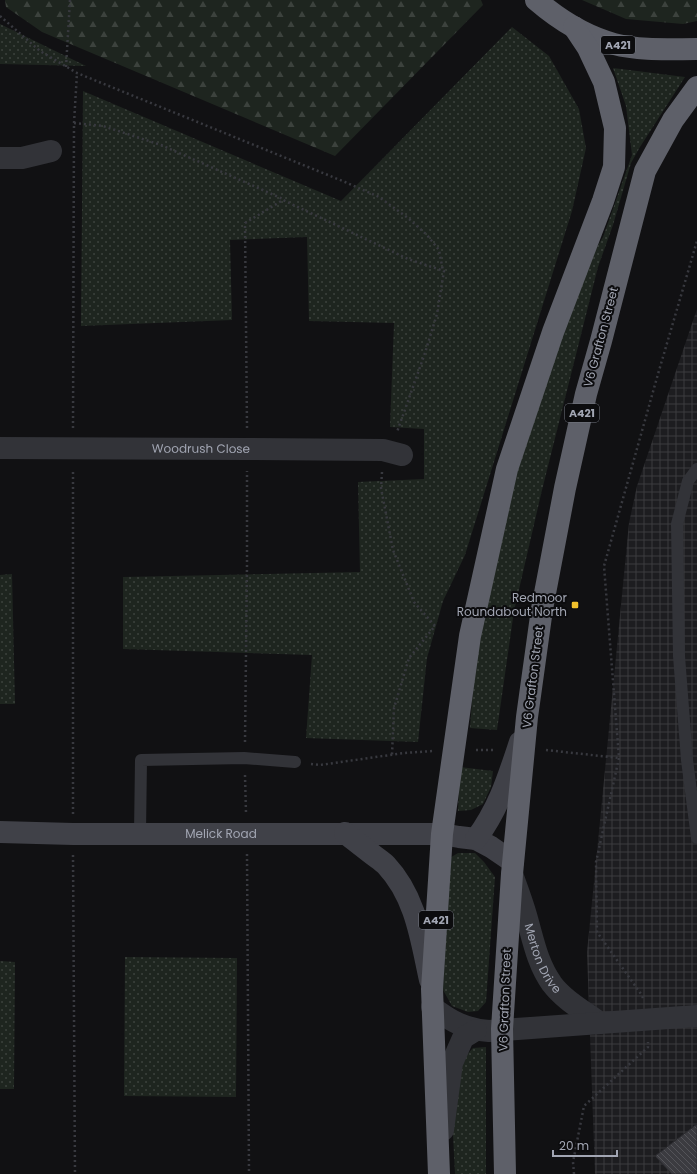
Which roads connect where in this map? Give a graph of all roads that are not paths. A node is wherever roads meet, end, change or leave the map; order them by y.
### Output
1 (536, 0) edge
2 (574, 27) junction
3 (697, 49) edge
4 (697, 87) edge
5 (51, 151) dead end
6 (0, 158) edge
7 (0, 448) edge
8 (392, 453) road end
9 (697, 469) edge
10 (295, 762) dead end
11 (515, 776) junction
12 (695, 813) edge
13 (0, 832) edge
14 (140, 833) junction
15 (345, 833) junction
16 (442, 834) junction
17 (697, 838) edge
18 (476, 839) junction
19 (512, 868) junction
20 (432, 998) junction
21 (697, 1016) edge
22 (600, 1023) junction
23 (502, 1029) junction
24 (476, 1030) junction
25 (439, 1167) edge
26 (505, 1174) edge

1 - 2 highway, A421
2 - 3 highway, A421
2 - 16 highway, A421
4 - 11 highway, V6 Grafton Street / A421
5 - 6 street
7 - 8 street, Woodrush Close
9 - 12 lane
10 - 14 lane
11 - 18 street
11 - 19 highway, V6 Grafton Street / A421
12 - 17 lane
13 - 14 street, Melick Road
14 - 15 street, Melick Road
15 - 16 street, Melick Road
15 - 20 street
16 - 18 street, Melick Road
16 - 20 highway, A421
18 - 19 street
19 - 22 street, Merton Drive
19 - 23 highway, V6 Grafton Street / A421
20 - 24 street
20 - 25 highway, A421
21 - 22 street
22 - 23 street
23 - 24 street
23 - 26 highway, V6 Grafton Street / A421
24 - 25 street

